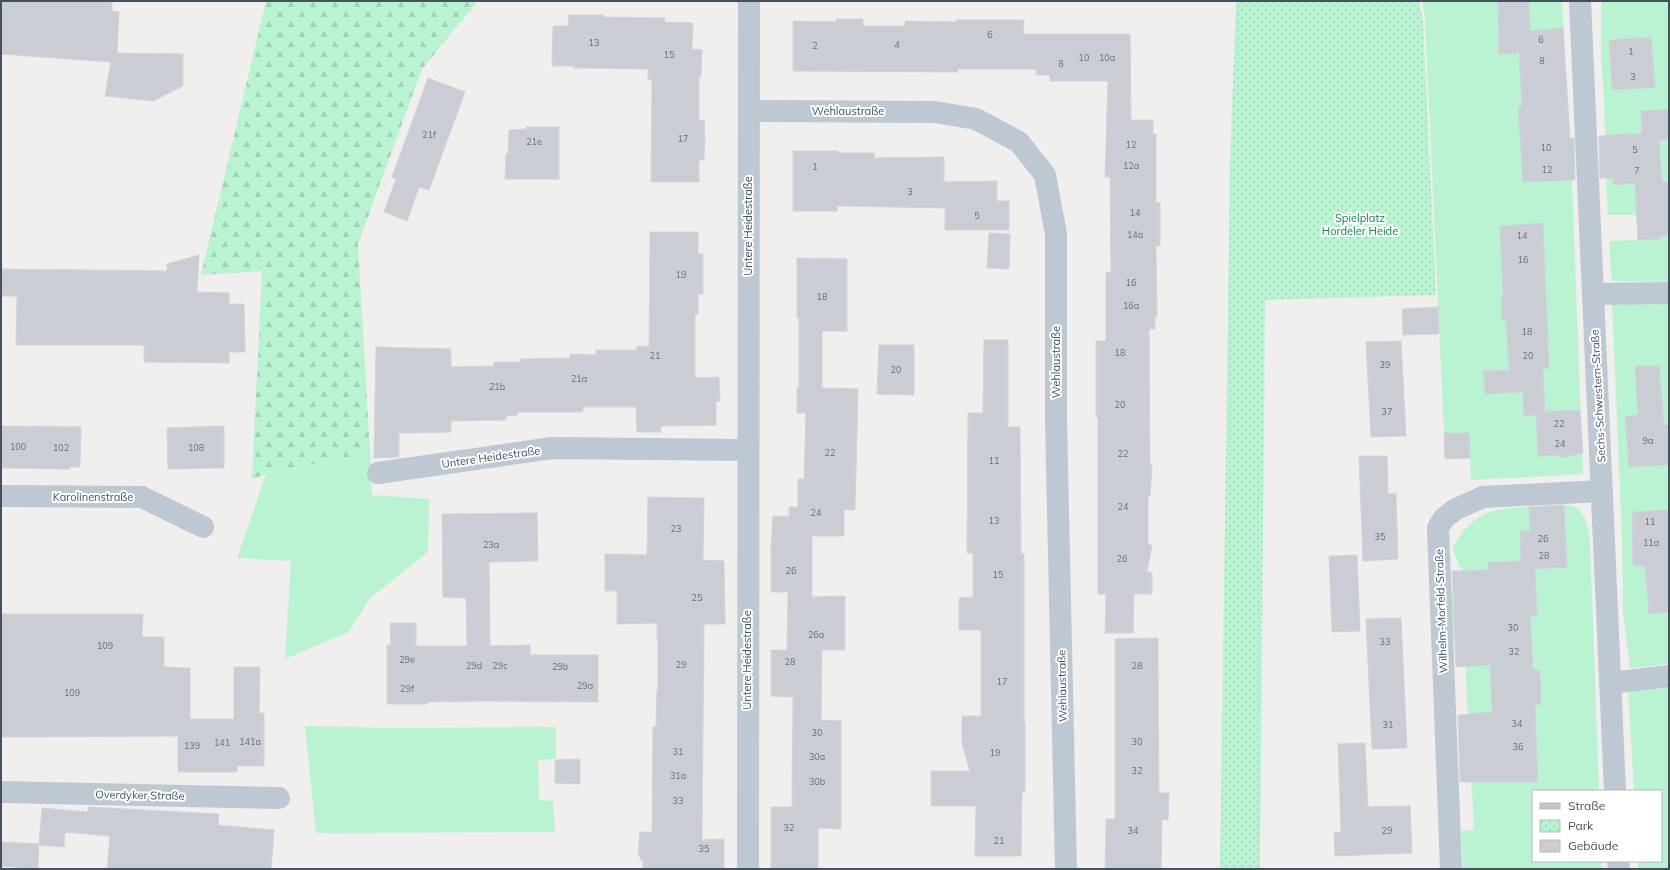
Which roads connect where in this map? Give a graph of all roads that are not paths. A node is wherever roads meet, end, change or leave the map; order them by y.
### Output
1 (749, 1) edge
2 (1580, 1) edge
3 (749, 110) junction
4 (1669, 293) edge
5 (1593, 294) junction
6 (748, 450) junction
7 (378, 473) dead end
8 (1602, 491) junction
9 (1, 496) edge
10 (203, 527) dead end
11 (1669, 676) edge
12 (1610, 684) junction
13 (1615, 790) edge
14 (1, 792) edge
15 (279, 798) dead end
16 (748, 869) edge
17 (1066, 869) edge
18 (1451, 869) edge

1 - 3 street, Untere Heidestraße
2 - 5 street, Sechs-Schwestern-Straße
3 - 6 street, Untere Heidestraße
3 - 17 street, Wehlaustraße
4 - 5 street
5 - 8 street, Sechs-Schwestern-Straße
6 - 7 street, Untere Heidestraße
6 - 16 street, Untere Heidestraße
8 - 12 street, Sechs-Schwestern-Straße
8 - 18 street, Wilhelm-Morfeld-Straße
9 - 10 street, Karolinenstraße
11 - 12 street
12 - 13 street, Sechs-Schwestern-Straße
14 - 15 street, Overdyker Straße

